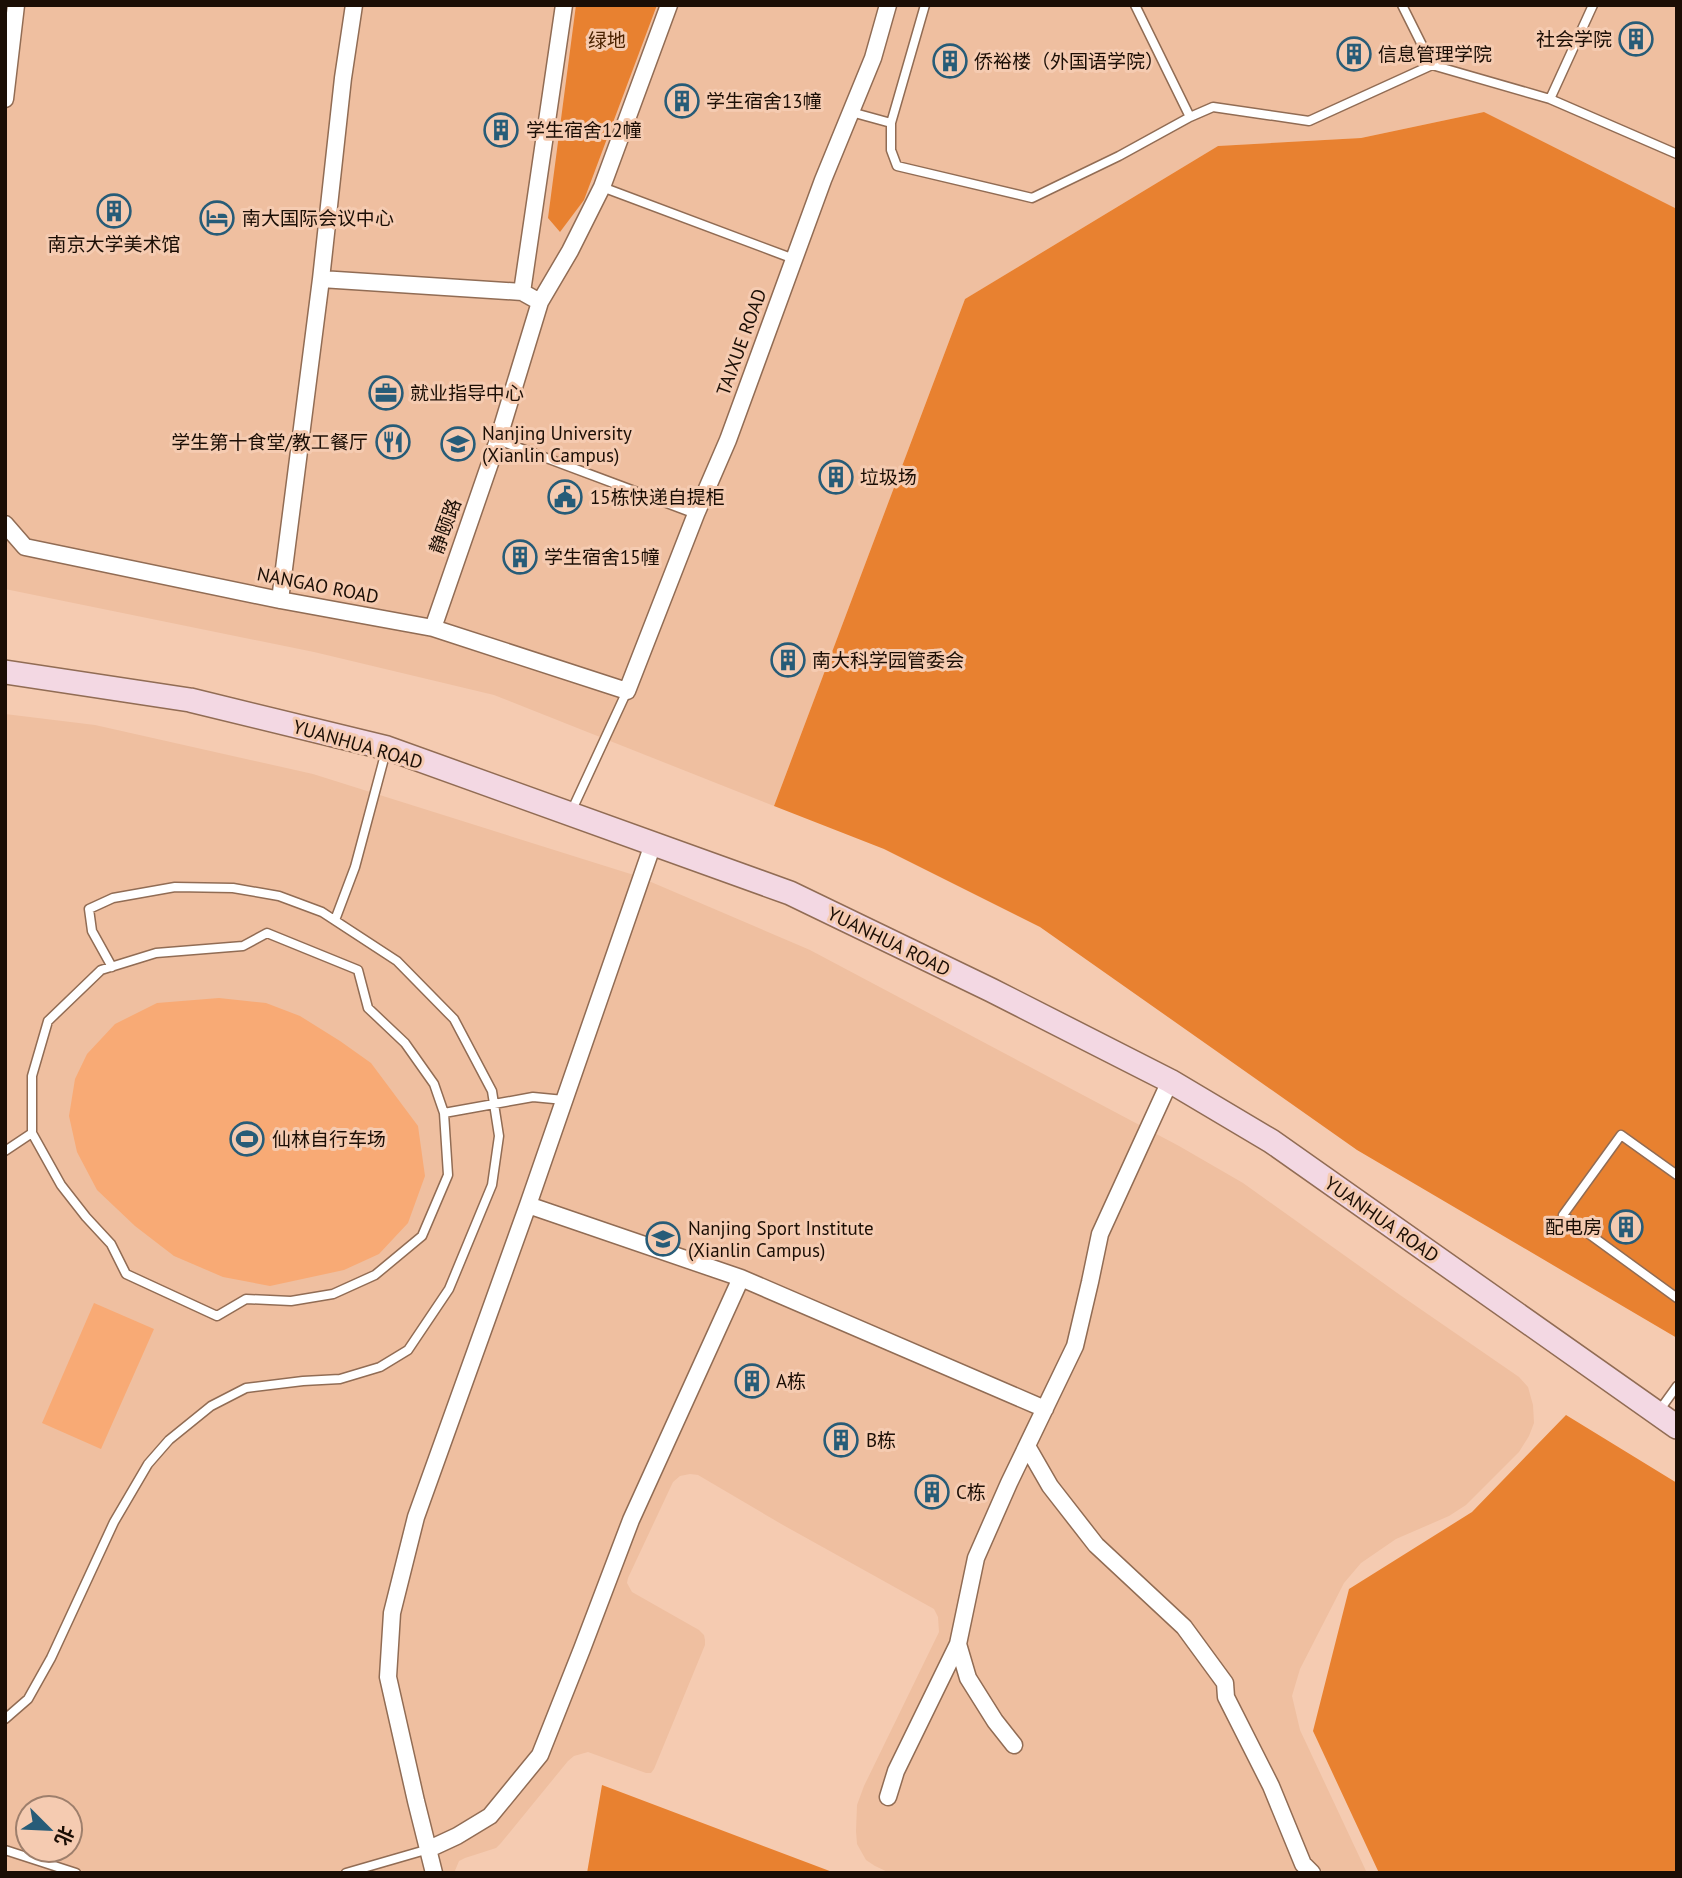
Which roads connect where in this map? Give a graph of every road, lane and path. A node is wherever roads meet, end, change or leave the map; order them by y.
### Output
1 (16, 5) edge
2 (354, 5) edge
3 (564, 5) edge
4 (668, 5) edge
5 (888, 5) edge
6 (925, 5) edge
7 (1135, 5) edge
8 (1402, 5) edge
9 (1593, 5) edge
10 (1432, 65) junction
11 (5, 99) edge
12 (1550, 99) junction
13 (850, 112) junction
14 (1190, 117) junction
15 (891, 123) junction
16 (1677, 154) edge
17 (603, 187) junction
18 (794, 259) junction
19 (321, 279) junction
20 (522, 292) junction
21 (540, 302) junction
22 (498, 440) junction
23 (696, 514) junction
24 (6, 524) edge
25 (280, 600) junction
26 (433, 628) junction
27 (5, 672) edge
28 (627, 691) junction
29 (387, 748) junction
30 (570, 815) junction
31 (653, 844) junction
32 (335, 920) junction
33 (112, 967) junction
34 (1170, 1081) junction
35 (564, 1100) junction
36 (494, 1105) junction
37 (444, 1113) junction
38 (32, 1133) junction
39 (5, 1150) edge
40 (1677, 1175) edge
41 (528, 1205) junction
42 (741, 1278) junction
43 (1677, 1298) edge
44 (1677, 1387) edge
45 (1045, 1409) junction
46 (1657, 1413) junction
47 (1677, 1427) edge
48 (1027, 1446) junction
49 (958, 1644) junction
50 (5, 1719) edge
51 (1014, 1745) dead end
52 (888, 1797) dead end
53 (429, 1849) junction
54 (5, 1850) edge
55 (76, 1873) edge
56 (346, 1873) edge
57 (435, 1873) edge
58 (1312, 1873) edge

1 - 11 street
2 - 19 street
3 - 20 street
4 - 17 street, 静颐路
5 - 13 street, TAIXUE ROAD
6 - 15 lane
7 - 14 lane
8 - 10 lane
9 - 12 lane
10 - 12 lane
10 - 14 lane
12 - 16 lane
13 - 15 lane
13 - 18 street, TAIXUE ROAD
14 - 15 lane
17 - 18 lane
17 - 21 street, 静颐路
18 - 23 street, TAIXUE ROAD
19 - 20 street
19 - 25 street
20 - 21 street
21 - 22 street, 静颐路
22 - 23 lane
22 - 26 street, 静颐路
23 - 28 street, TAIXUE ROAD
24 - 25 street, NANGAO ROAD
25 - 26 street, NANGAO ROAD
26 - 28 street, NANGAO ROAD
27 - 29 street, YUANHUA ROAD
28 - 30 lane
29 - 30 street, YUANHUA ROAD
29 - 32 lane
30 - 31 street, YUANHUA ROAD
31 - 34 street, YUANHUA ROAD
31 - 35 street
32 - 33 lane
32 - 36 lane
33 - 37 lane
33 - 38 lane
34 - 45 street
34 - 46 street, YUANHUA ROAD
35 - 36 lane
35 - 41 street
36 - 37 lane
36 - 50 lane
37 - 38 lane
38 - 39 lane
40 - 43 lane
41 - 42 street
41 - 53 street
42 - 45 street
42 - 53 street
44 - 46 lane
45 - 48 street
46 - 47 street, YUANHUA ROAD
48 - 49 street
48 - 58 street
49 - 51 street
49 - 52 street
53 - 56 lane
53 - 57 street
54 - 55 lane

